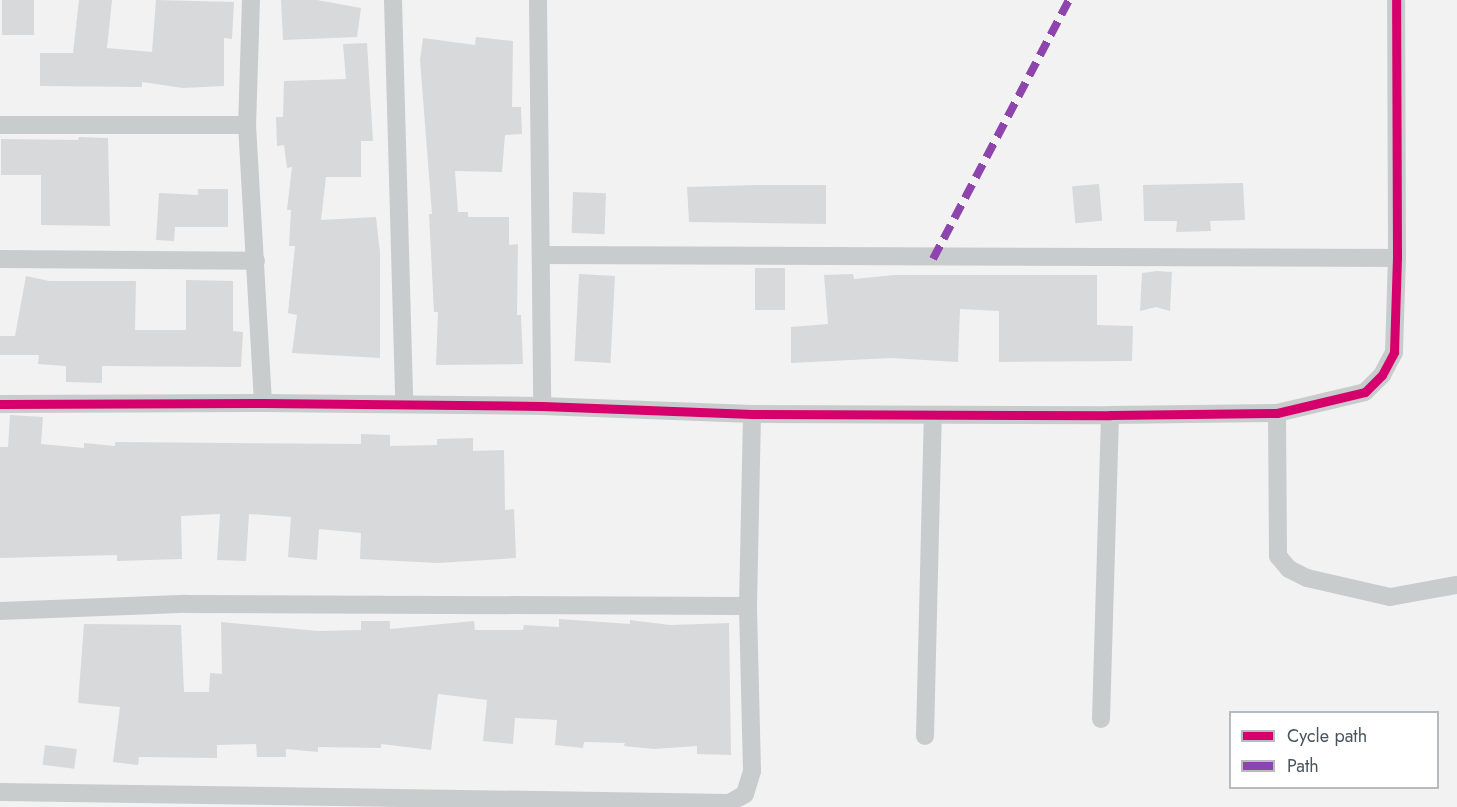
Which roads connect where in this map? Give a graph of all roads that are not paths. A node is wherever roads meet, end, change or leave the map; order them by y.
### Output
1 (251, 0) edge
2 (393, 0) edge
3 (538, 0) edge
4 (1396, 0) edge
5 (0, 125) edge
6 (247, 125) junction
7 (541, 255) junction
8 (1397, 258) junction
9 (0, 259) edge
10 (256, 261) junction
11 (263, 403) junction
12 (0, 404) edge
13 (404, 404) junction
14 (542, 406) junction
15 (1277, 413) junction
16 (752, 414) junction
17 (933, 415) junction
18 (1110, 416) junction
19 (1457, 585) edge
20 (748, 606) junction
21 (0, 610) edge
22 (1101, 719) dead end
23 (926, 736) dead end
24 (0, 792) edge

1 - 6 street
2 - 13 street
3 - 7 street
4 - 8 street
5 - 6 street
6 - 10 street
7 - 8 street
7 - 14 street
8 - 15 street
9 - 10 street
10 - 11 street
11 - 12 street
11 - 13 street
13 - 14 street
14 - 16 street
15 - 18 street
15 - 19 street
16 - 17 street
16 - 20 street
17 - 18 street
17 - 23 street
18 - 22 street
20 - 21 street
20 - 24 street

